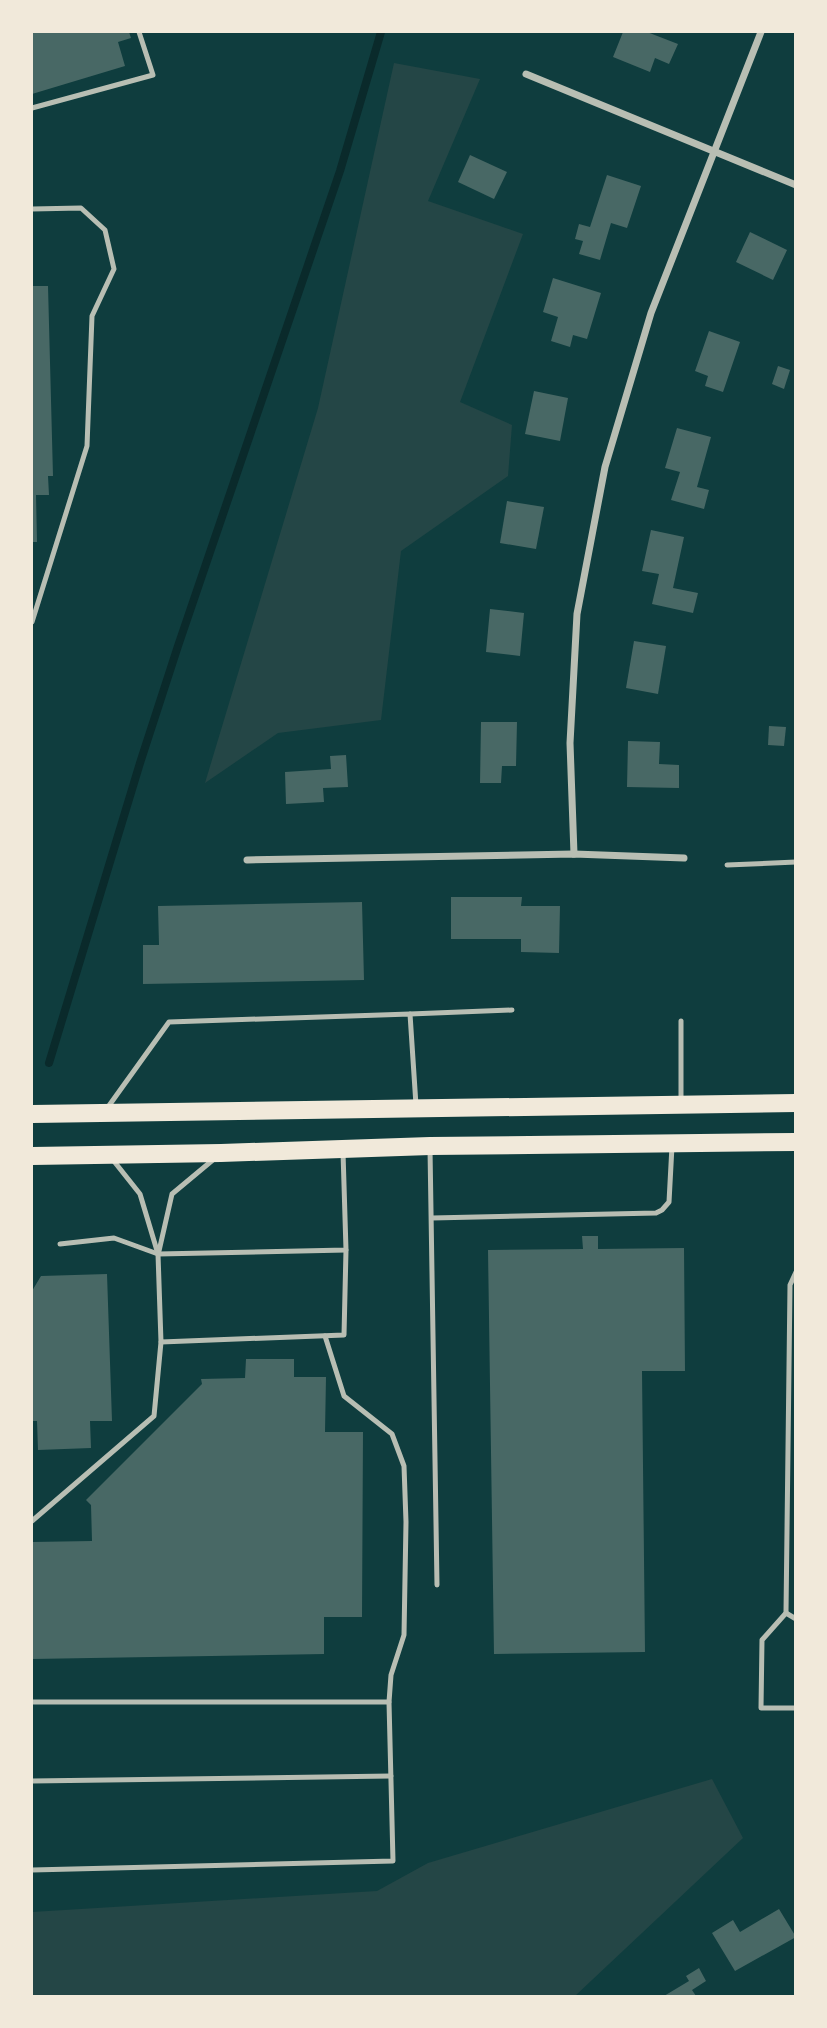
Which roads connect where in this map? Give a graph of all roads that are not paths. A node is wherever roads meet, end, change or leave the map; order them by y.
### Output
1 (139, 32) edge
2 (761, 32) edge
3 (526, 74) dead end
4 (32, 108) edge
5 (714, 153) junction
6 (796, 185) edge
7 (32, 209) edge
8 (32, 622) edge
9 (574, 854) junction
10 (684, 858) dead end
11 (247, 860) dead end
12 (796, 862) edge
13 (727, 865) dead end
14 (512, 1010) dead end
15 (410, 1014) junction
16 (681, 1021) dead end
17 (796, 1104) edge
18 (681, 1105) junction
19 (416, 1109) junction
20 (104, 1113) junction
21 (32, 1114) edge
22 (796, 1142) edge
23 (672, 1143) junction
24 (430, 1146) junction
25 (343, 1149) junction
26 (221, 1153) junction
27 (108, 1155) junction
28 (32, 1156) edge
29 (432, 1218) junction
30 (60, 1244) dead end
31 (346, 1250) junction
32 (158, 1254) junction
33 (796, 1272) edge
34 (325, 1336) junction
35 (161, 1342) junction
36 (32, 1521) edge
37 (437, 1585) dead end
38 (786, 1613) junction
39 (796, 1619) edge
40 (32, 1702) edge
41 (389, 1702) junction
42 (796, 1708) edge
43 (391, 1776) junction
44 (32, 1781) edge
45 (32, 1870) edge

1 - 4 lane
2 - 5 street
3 - 5 street
5 - 6 street
5 - 9 street
7 - 8 lane
9 - 10 street
9 - 11 street
12 - 13 lane
14 - 15 lane
15 - 19 lane
15 - 20 lane
16 - 18 lane
17 - 18 main road
18 - 19 main road
19 - 20 main road
20 - 21 main road
22 - 23 main road
23 - 24 main road
23 - 29 lane
24 - 25 main road
24 - 29 lane
25 - 26 main road
25 - 31 lane
26 - 27 main road
26 - 32 lane
27 - 28 main road
27 - 32 lane
29 - 37 lane
30 - 32 lane
31 - 32 lane
31 - 34 lane
32 - 35 lane
33 - 38 lane
34 - 35 lane
34 - 41 lane
35 - 36 lane
38 - 39 lane
38 - 42 lane
40 - 41 lane
41 - 43 lane
43 - 44 lane
43 - 45 lane

